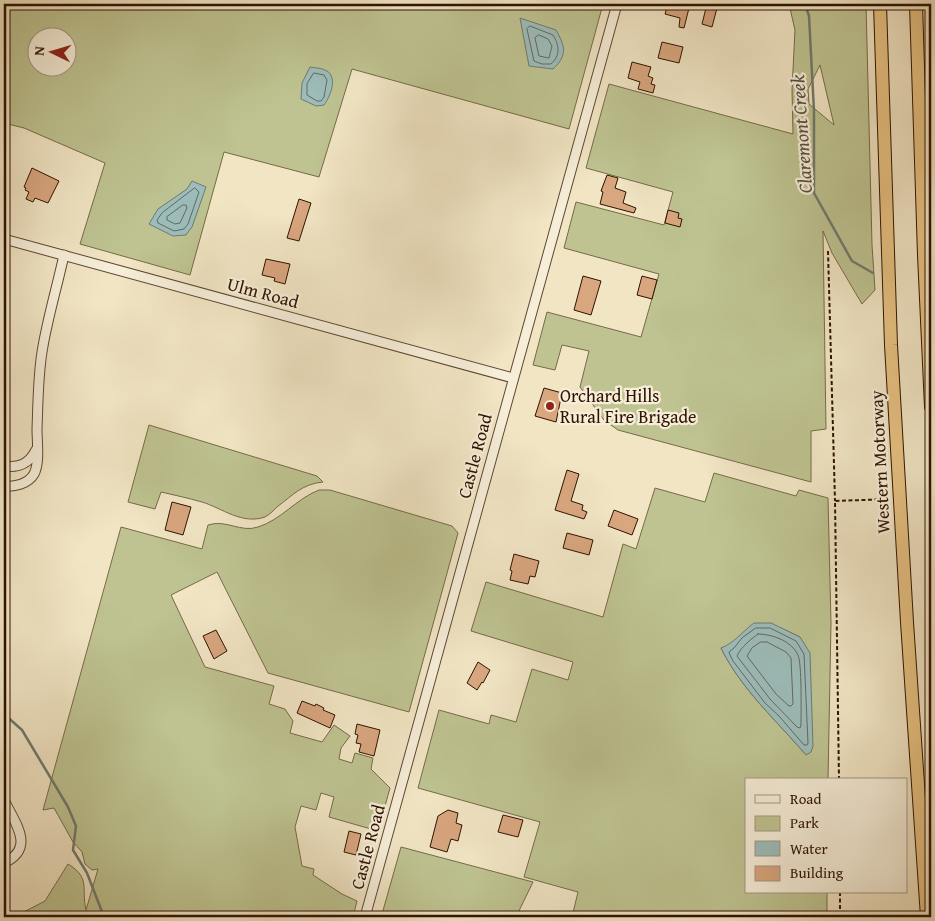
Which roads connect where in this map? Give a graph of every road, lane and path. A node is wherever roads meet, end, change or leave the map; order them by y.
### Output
1 (617, 4) edge
2 (880, 4) edge
3 (916, 4) edge
4 (4, 239) edge
5 (828, 251) dead end
6 (64, 255) junction
7 (513, 378) junction
8 (931, 407) edge
9 (36, 450) junction
10 (4, 466) edge
11 (4, 486) edge
12 (900, 498) junction
13 (835, 501) junction
14 (839, 778) edge
15 (4, 800) edge
16 (4, 863) edge
17 (840, 894) edge
18 (366, 917) edge
19 (840, 917) edge
20 (927, 917) edge

1 - 7 street, Castle Road
2 - 12 highway, Western Motorway
3 - 8 highway
4 - 6 street, Ulm Road
5 - 13 path
6 - 7 street, Ulm Road
6 - 9 street
7 - 18 street, Castle Road
9 - 10 street
9 - 11 street
12 - 13 path
12 - 20 highway, Western Motorway
13 - 14 path
15 - 16 street
17 - 19 path

